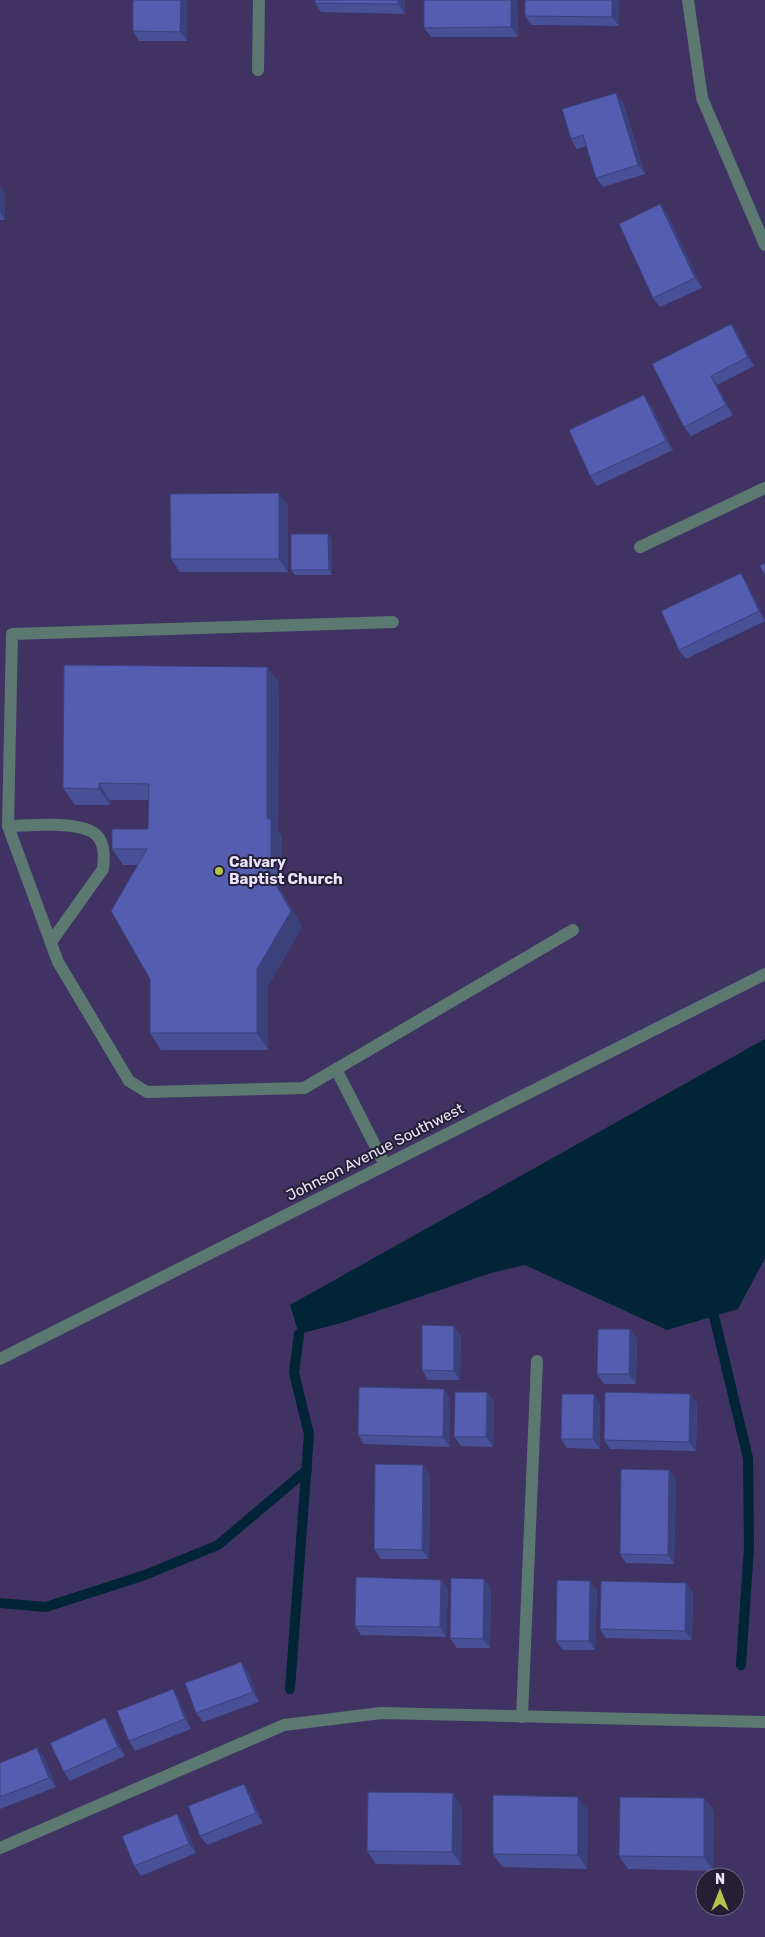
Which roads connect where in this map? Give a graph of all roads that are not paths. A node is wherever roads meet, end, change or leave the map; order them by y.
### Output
1 (259, 0) edge
2 (688, 0) edge
3 (258, 70) dead end
4 (765, 245) edge
5 (765, 488) edge
6 (640, 547) dead end
7 (393, 622) dead end
8 (6, 634) edge
9 (8, 826) junction
10 (573, 930) dead end
11 (51, 942) junction
12 (765, 974) edge
13 (336, 1069) junction
14 (385, 1165) junction
15 (0, 1359) edge
16 (537, 1361) dead end
17 (522, 1717) junction
18 (765, 1722) edge
19 (0, 1848) edge

1 - 3 street
2 - 4 street
5 - 6 street
7 - 8 street
8 - 9 street
9 - 11 street
9 - 11 street
10 - 13 street
11 - 13 street
12 - 14 street, Johnson Avenue Southwest
13 - 14 street
14 - 15 street, Johnson Avenue Southwest
16 - 17 street
17 - 18 street
17 - 19 street

